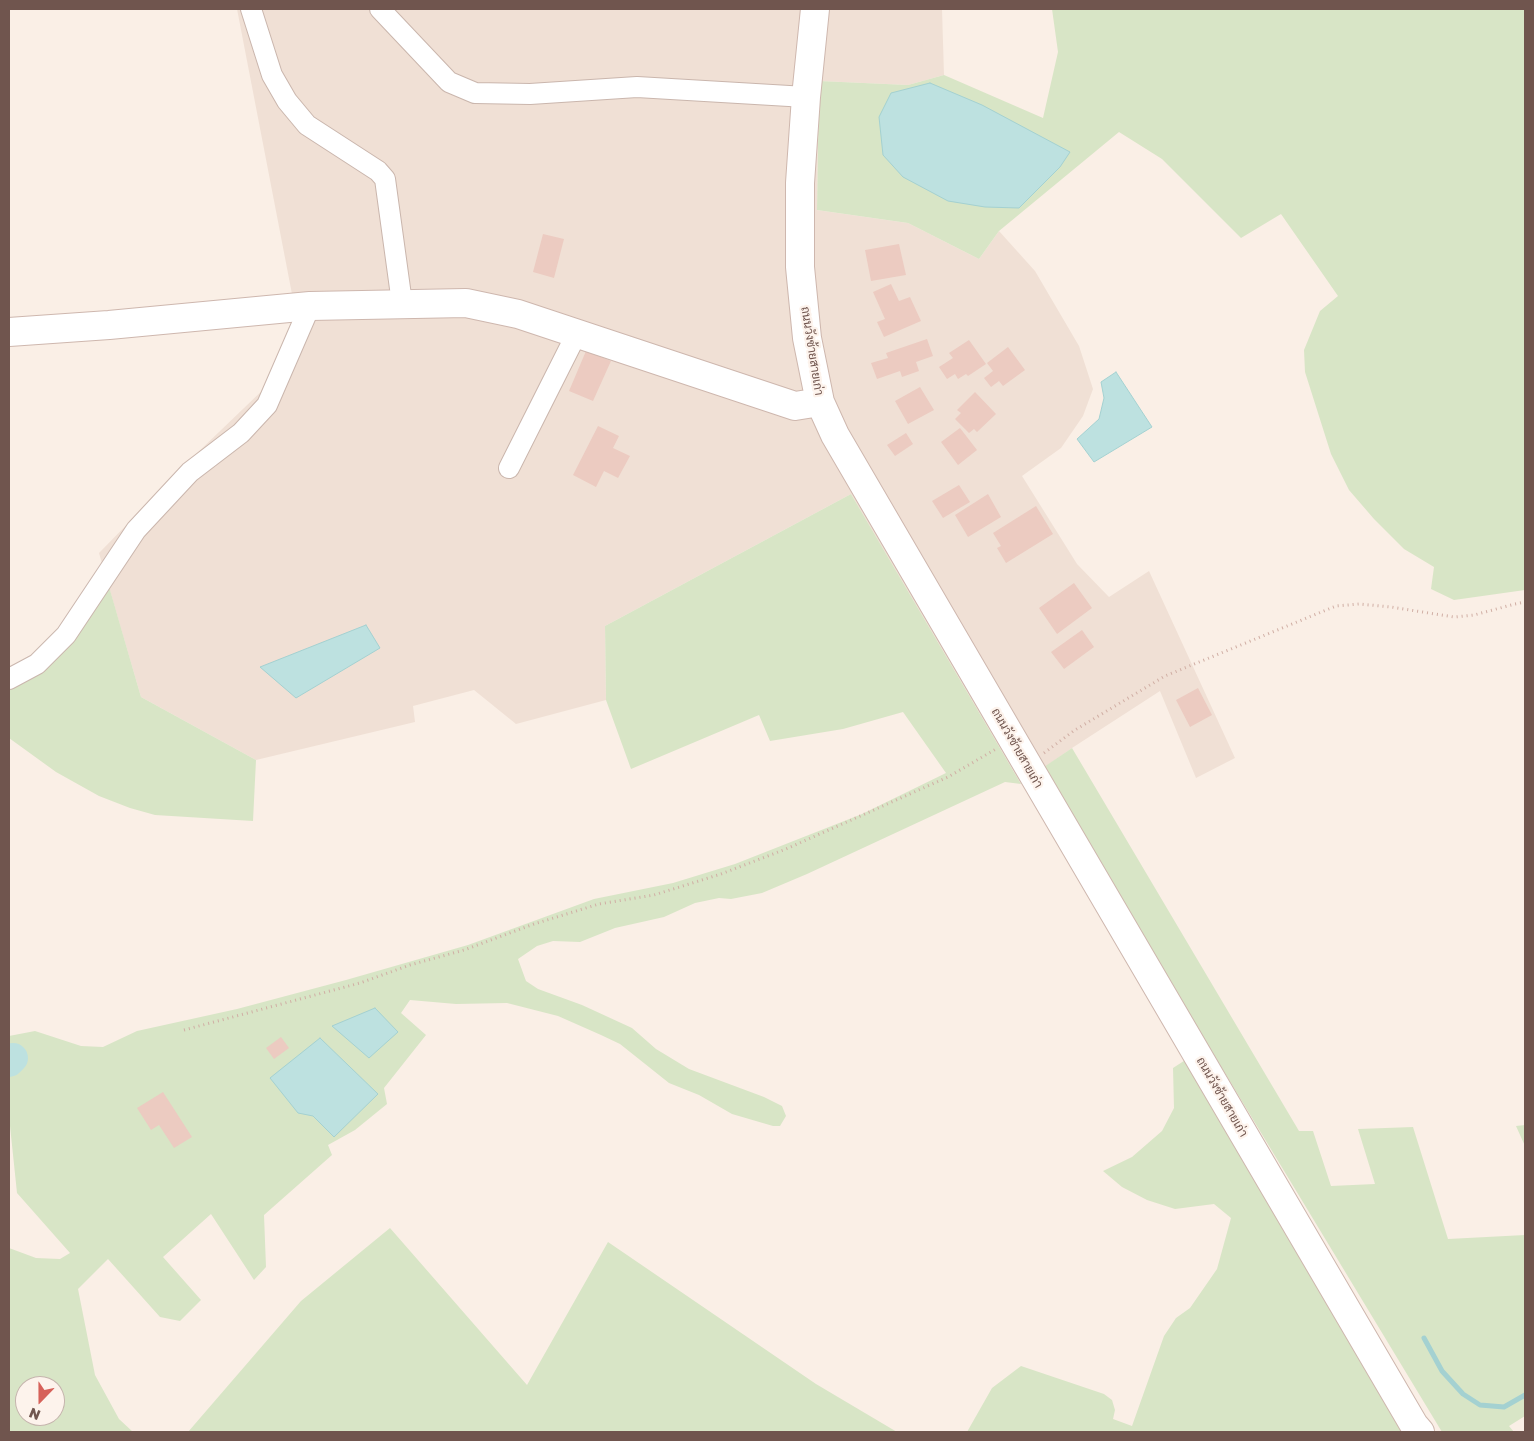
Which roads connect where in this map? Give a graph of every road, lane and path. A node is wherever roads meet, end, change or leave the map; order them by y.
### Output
1 (251, 9) edge
2 (380, 9) edge
3 (815, 9) edge
4 (806, 97) junction
5 (402, 303) junction
6 (310, 306) junction
7 (9, 332) edge
8 (576, 333) junction
9 (820, 402) junction
10 (509, 468) dead end
11 (1525, 602) edge
12 (9, 679) edge
13 (1012, 739) junction
14 (1027, 764) junction
15 (184, 1030) dead end
16 (1420, 1432) edge

1 - 5 street
2 - 4 street
3 - 4 main road, ถนนวังซ้ายสายเก่า
4 - 9 main road, ถนนวังซ้ายสายเก่า
5 - 6 main road
5 - 8 main road
6 - 7 main road
6 - 12 street
8 - 9 main road
8 - 10 street
9 - 13 main road, ถนนวังซ้ายสายเก่า
11 - 14 path
13 - 14 main road, ถนนวังซ้ายสายเก่า
13 - 15 path
14 - 16 main road, ถนนวังซ้ายสายเก่า

